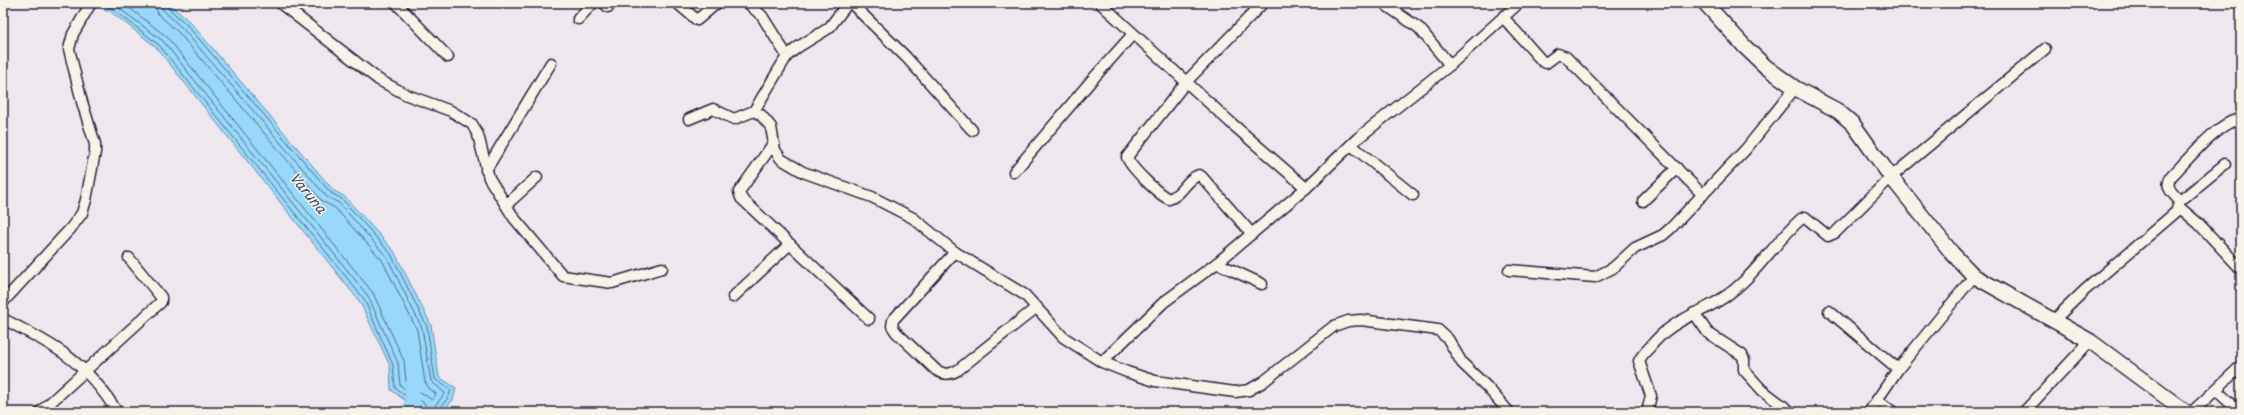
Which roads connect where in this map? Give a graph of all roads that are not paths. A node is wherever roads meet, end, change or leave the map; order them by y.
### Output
1 (91, 3) edge
2 (280, 3) edge
3 (396, 3) edge
4 (593, 3) edge
5 (677, 3) edge
6 (717, 3) edge
7 (748, 3) edge
8 (848, 3) edge
9 (851, 3) edge
10 (1100, 3) edge
11 (1263, 3) edge
12 (1519, 3) edge
13 (1705, 3) edge
14 (1387, 6) dead end
15 (1503, 17) junction
16 (578, 19) dead end
17 (1133, 34) junction
18 (2045, 49) dead end
19 (448, 56) dead end
20 (787, 56) junction
21 (551, 63) dead end
22 (1450, 64) junction
23 (1186, 82) junction
24 (1795, 88) junction
25 (754, 111) junction
26 (689, 119) dead end
27 (2241, 119) edge
28 (972, 130) dead end
29 (773, 144) junction
30 (1350, 145) junction
31 (2225, 164) dead end
32 (1677, 168) junction
33 (486, 170) junction
34 (1014, 172) dead end
35 (538, 177) dead end
36 (1891, 177) junction
37 (1306, 188) junction
38 (1703, 194) junction
39 (1413, 195) dead end
40 (1643, 202) dead end
41 (2180, 204) junction
42 (506, 205) junction
43 (1252, 234) junction
44 (790, 244) junction
45 (955, 252) junction
46 (129, 258) dead end
47 (1217, 262) junction
48 (662, 268) dead end
49 (2241, 269) edge
50 (1509, 270) dead end
51 (1974, 276) junction
52 (1262, 284) dead end
53 (732, 297) dead end
54 (3, 302) edge
55 (1037, 307) junction
56 (1829, 311) dead end
57 (1694, 313) junction
58 (3, 319) edge
59 (869, 319) dead end
60 (2053, 321) junction
61 (2090, 341) junction
62 (1102, 362) junction
63 (2241, 366) edge
64 (1898, 369) junction
65 (86, 372) junction
66 (2216, 391) junction
67 (1877, 400) junction
68 (40, 412) edge
69 (117, 412) edge
70 (1509, 412) edge
71 (1647, 412) edge
72 (1791, 412) edge
73 (1869, 412) edge
74 (1893, 412) edge
75 (2024, 412) edge
76 (2186, 412) edge
77 (2192, 412) edge
78 (2240, 412) edge

1 - 54 street
2 - 33 street
3 - 19 street
4 - 16 street
5 - 6 street
7 - 20 street
8 - 20 street
9 - 28 street
10 - 17 street
11 - 23 street
12 - 15 street
13 - 24 street
14 - 22 street
15 - 22 street
15 - 32 street
17 - 23 street
17 - 34 street
18 - 36 street
20 - 25 street
21 - 33 street
22 - 30 street
23 - 37 street
23 - 43 street
24 - 36 street
24 - 38 street
25 - 26 street
25 - 29 street
27 - 41 street
29 - 44 street
29 - 45 street
30 - 37 street
30 - 39 street
31 - 41 street
32 - 38 street
32 - 40 street
33 - 42 street
35 - 42 street
36 - 51 street
36 - 57 street
37 - 43 street
38 - 50 street
41 - 49 street
41 - 60 street
42 - 48 street
43 - 47 street
44 - 53 street
44 - 59 street
45 - 55 street
45 - 55 street
46 - 65 street
47 - 52 street
47 - 62 street
51 - 60 street
51 - 64 street
55 - 62 street
56 - 64 street
57 - 71 street
57 - 72 street
58 - 65 street
60 - 61 street
61 - 75 street
61 - 76 street
62 - 70 street
63 - 66 street
64 - 67 street
65 - 68 street
65 - 69 street
66 - 77 street
66 - 78 street
67 - 73 street
67 - 74 street

